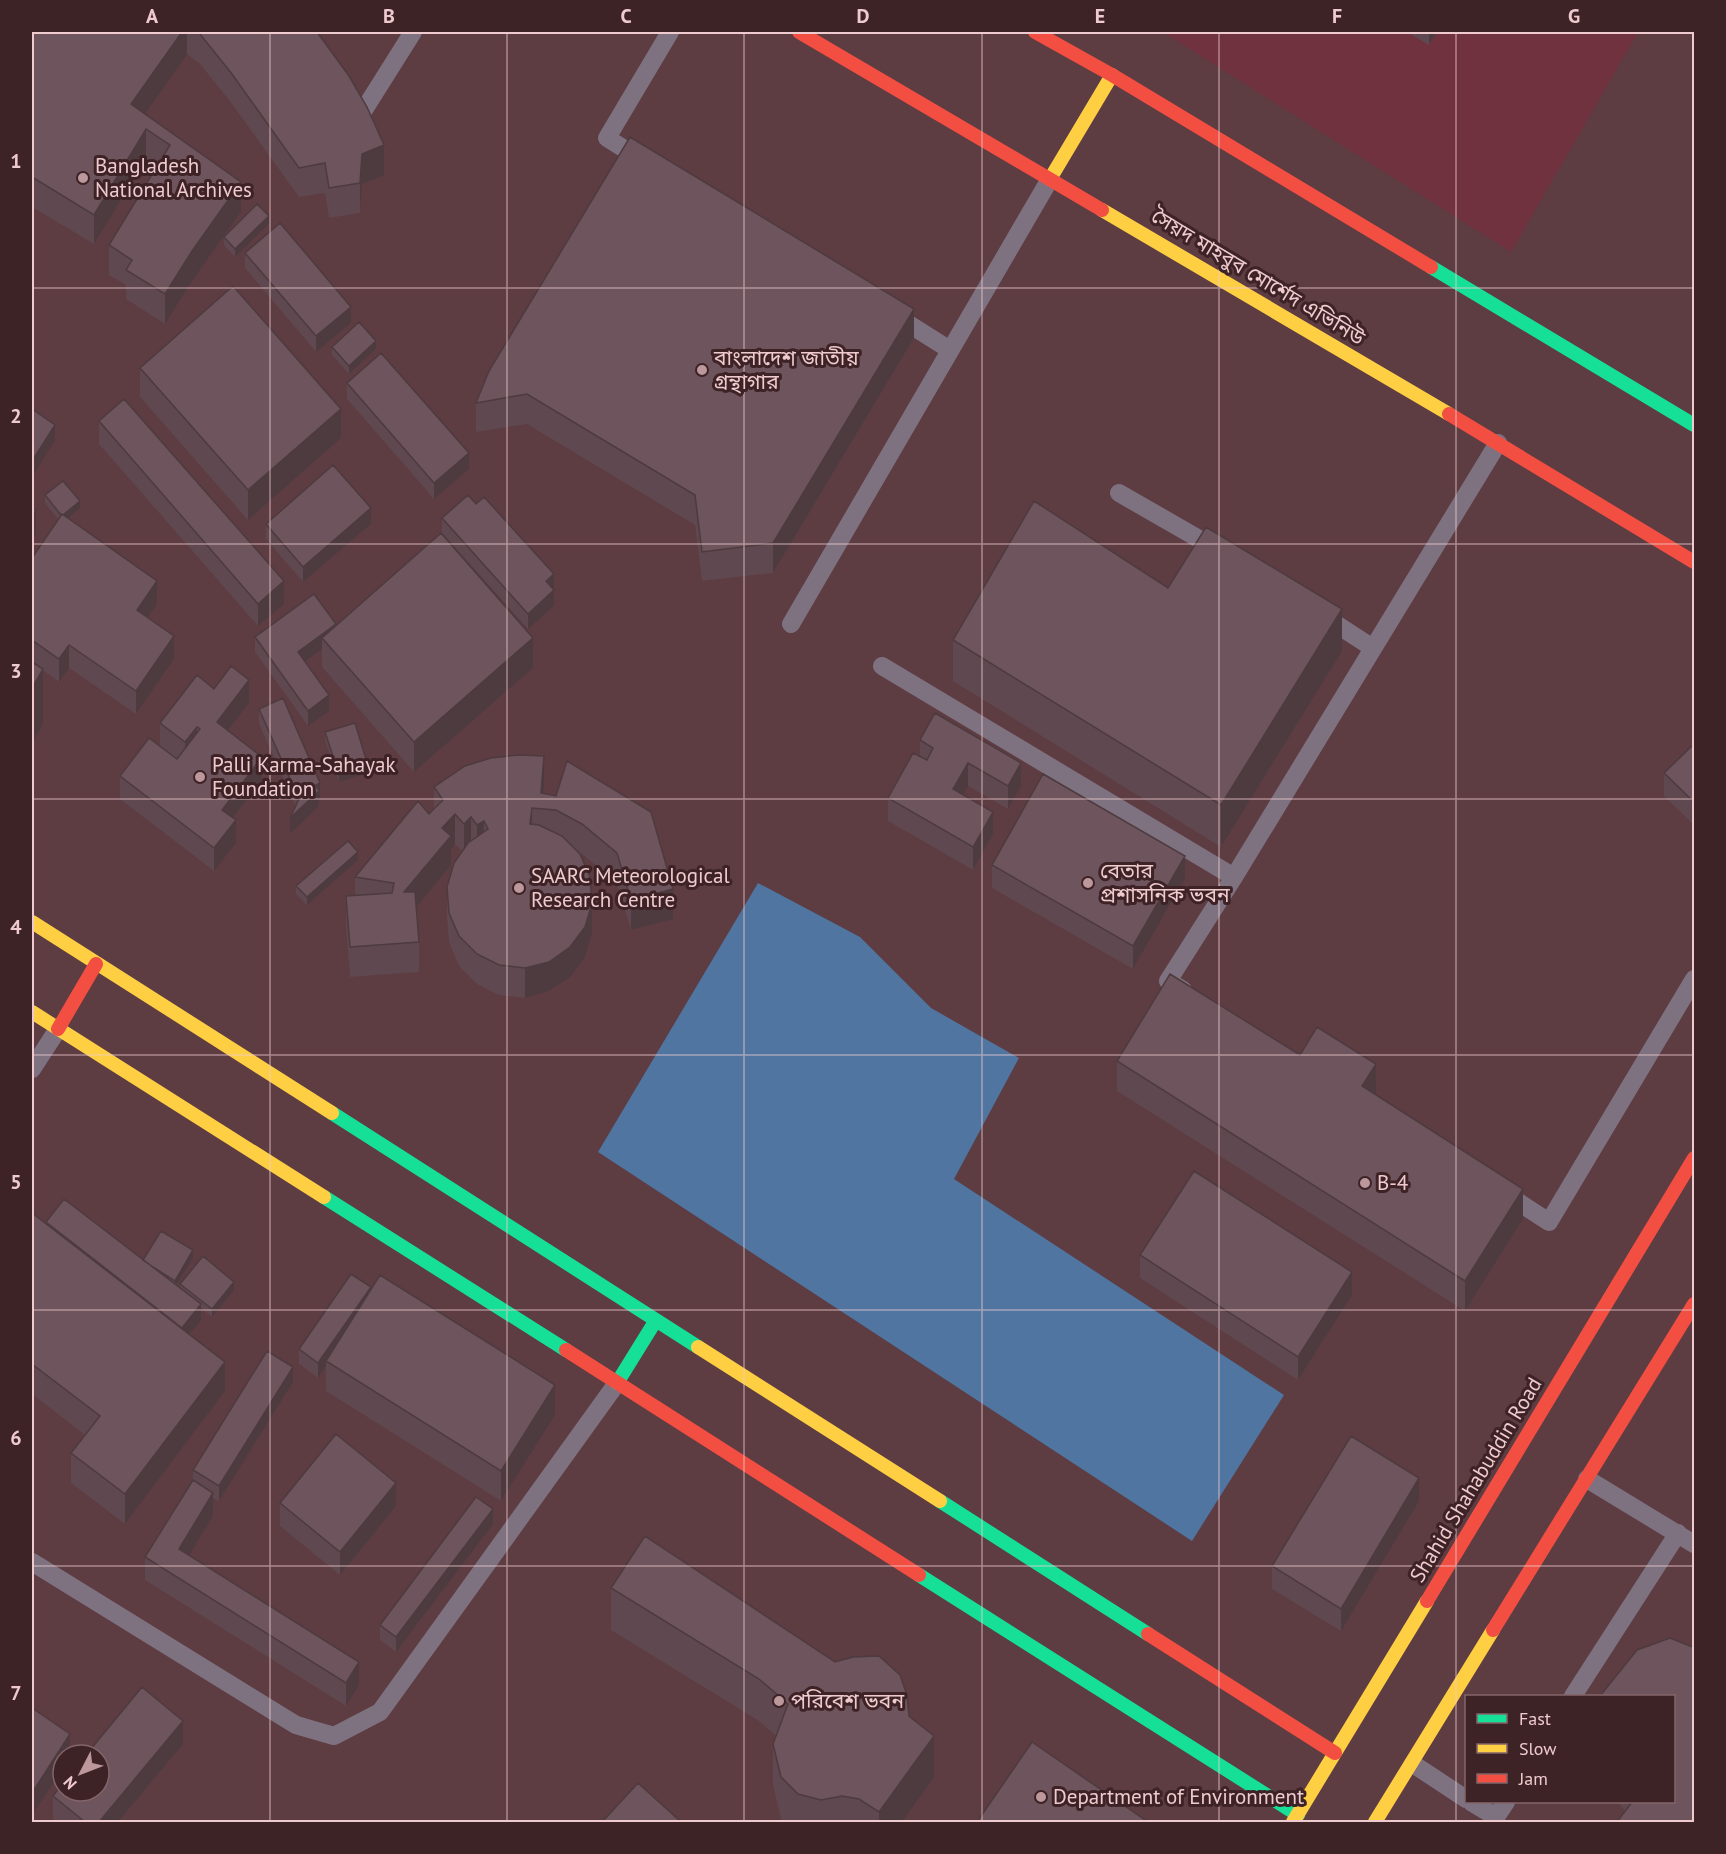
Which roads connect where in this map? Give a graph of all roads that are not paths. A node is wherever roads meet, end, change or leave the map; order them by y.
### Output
1 (413, 32) edge
2 (670, 32) edge
3 (799, 32) edge
4 (1035, 32) edge
5 (1112, 75) junction
6 (362, 113) edge
7 (657, 169) edge
8 (1050, 179) junction
9 (879, 306) edge
10 (950, 350) junction
11 (1695, 425) edge
12 (1498, 443) junction
13 (1119, 493) dead end
14 (1236, 560) edge
15 (1695, 561) edge
16 (1305, 604) edge
17 (791, 624) dead end
18 (1373, 648) junction
19 (882, 666) dead end
20 (1234, 877) junction
21 (32, 922) edge
22 (96, 964) junction
23 (1695, 980) edge
24 (1198, 1000) edge
25 (32, 1012) edge
26 (58, 1029) junction
27 (32, 1070) edge
28 (1695, 1158) edge
29 (1489, 1184) edge
30 (1695, 1304) edge
31 (656, 1320) junction
32 (617, 1383) junction
33 (1587, 1479) junction
34 (1678, 1533) junction
35 (1695, 1544) edge
36 (32, 1562) edge
37 (1574, 1695) edge
38 (1335, 1753) junction
39 (1413, 1764) junction
40 (1465, 1797) edge
41 (1473, 1803) edge
42 (1505, 1803) edge
43 (1295, 1819) edge
44 (1376, 1822) edge

1 - 6 lane
2 - 7 lane
3 - 8 street, সৈয়দ মাহবুব মোর্শেদ এভিনিউ
4 - 5 street
5 - 8 street
5 - 11 street
8 - 10 lane
8 - 12 street, সৈয়দ মাহবুব মোর্শেদ এভিনিউ
9 - 10 lane
10 - 17 lane
12 - 15 street, সৈয়দ মাহবুব মোর্শেদ এভিনিউ
12 - 18 lane
13 - 14 lane
16 - 18 lane
18 - 20 lane
19 - 20 lane
20 - 24 lane
21 - 22 street
22 - 26 street
22 - 31 street
23 - 29 lane
25 - 26 street
26 - 27 lane
26 - 32 street
28 - 38 street, Shahid Shahabuddin Road
30 - 33 street
31 - 32 street
31 - 38 street
32 - 36 lane
32 - 43 street
33 - 34 lane
33 - 39 street
34 - 35 lane
34 - 37 lane
38 - 43 street, Shahid Shahabuddin Road
39 - 40 lane
39 - 44 street
41 - 42 lane

